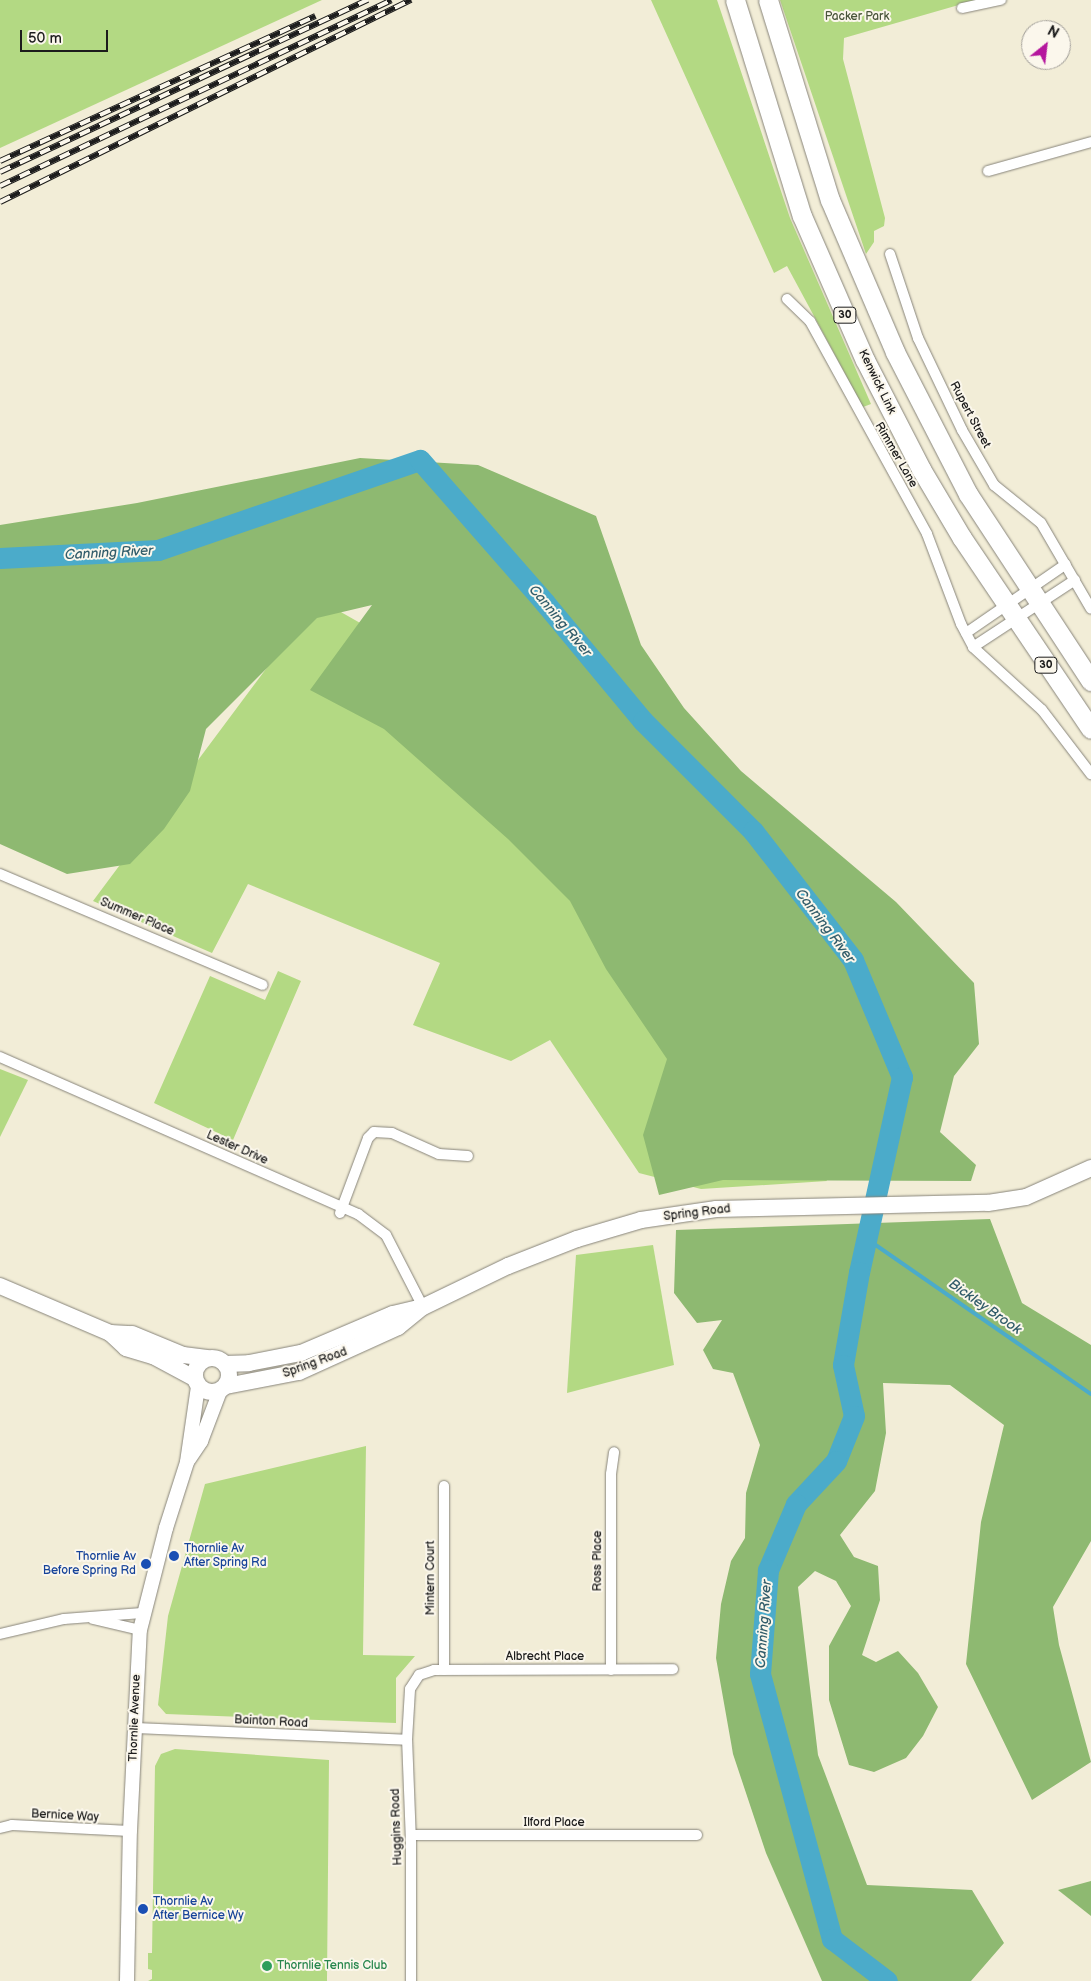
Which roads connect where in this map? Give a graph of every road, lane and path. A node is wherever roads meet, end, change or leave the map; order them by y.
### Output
1 (735, 0) edge
2 (768, 0) edge
3 (1001, 0) edge
4 (962, 8) dead end
5 (1091, 142) edge
6 (988, 172) dead end
7 (890, 254) dead end
8 (787, 299) dead end
9 (1066, 564) junction
10 (1075, 580) junction
11 (1034, 598) junction
12 (1091, 609) edge
13 (1011, 613) junction
14 (966, 633) junction
15 (973, 647) junction
16 (1091, 681) edge
17 (1091, 729) edge
18 (1091, 774) edge
19 (0, 874) edge
20 (263, 985) dead end
21 (0, 1058) edge
22 (468, 1156) dead end
23 (1091, 1168) edge
24 (341, 1210) junction
25 (0, 1286) edge
26 (423, 1307) junction
27 (110, 1333) junction
28 (207, 1358) junction
29 (225, 1364) junction
30 (196, 1382) junction
31 (223, 1388) junction
32 (614, 1452) dead end
33 (187, 1462) junction
34 (444, 1486) dead end
35 (142, 1614) junction
36 (85, 1617) junction
37 (140, 1630) junction
38 (0, 1634) edge
39 (673, 1669) dead end
40 (444, 1670) junction
41 (611, 1670) junction
42 (419, 1675) joint
43 (135, 1728) junction
44 (407, 1740) junction
45 (0, 1828) edge
46 (130, 1831) junction
47 (411, 1835) junction
48 (697, 1835) dead end
49 (128, 1981) edge
50 (411, 1981) edge

1 - 13 highway, Kenwick Link / 30
2 - 11 highway, 30
3 - 4 street
5 - 6 street
7 - 9 street, Rupert Street
8 - 14 street, Rimmer Lane
9 - 10 street, Rupert Street
9 - 11 street
10 - 11 street
10 - 12 street, Rupert Street
11 - 13 street
11 - 13 street
11 - 16 highway, 30
13 - 14 street
13 - 15 street
13 - 17 highway, Kenwick Link / 30
14 - 15 street, Rimmer Lane
15 - 18 street, Rimmer Lane
19 - 20 street, Summer Place
21 - 24 street, Lester Drive
22 - 24 street
23 - 26 main road, Spring Road
24 - 26 street, Lester Drive
25 - 27 main road, Spring Road
26 - 29 main road, Spring Road
26 - 31 main road, Spring Road
27 - 28 main road, Spring Road
27 - 30 main road, Spring Road
28 - 29 main road, Spring Road
28 - 30 main road
29 - 31 main road
30 - 31 main road, Spring Road
30 - 33 main road, Thornlie Avenue
31 - 33 main road, Thornlie Avenue
32 - 41 street, Ross Place
33 - 35 main road, Thornlie Avenue
34 - 40 street, Mintern Court
35 - 36 street
35 - 37 main road, Thornlie Avenue
36 - 37 street
36 - 38 street
37 - 43 main road, Thornlie Avenue
39 - 41 street, Albrecht Place
40 - 41 street, Albrecht Place
40 - 42 street, Albrecht Place
42 - 44 street, Huggins Road
43 - 44 street, Bainton Road
43 - 46 main road, Thornlie Avenue
44 - 47 street, Huggins Road
45 - 46 street, Bernice Way
46 - 49 main road, Thornlie Avenue
47 - 48 street, Ilford Place
47 - 50 street, Huggins Road

